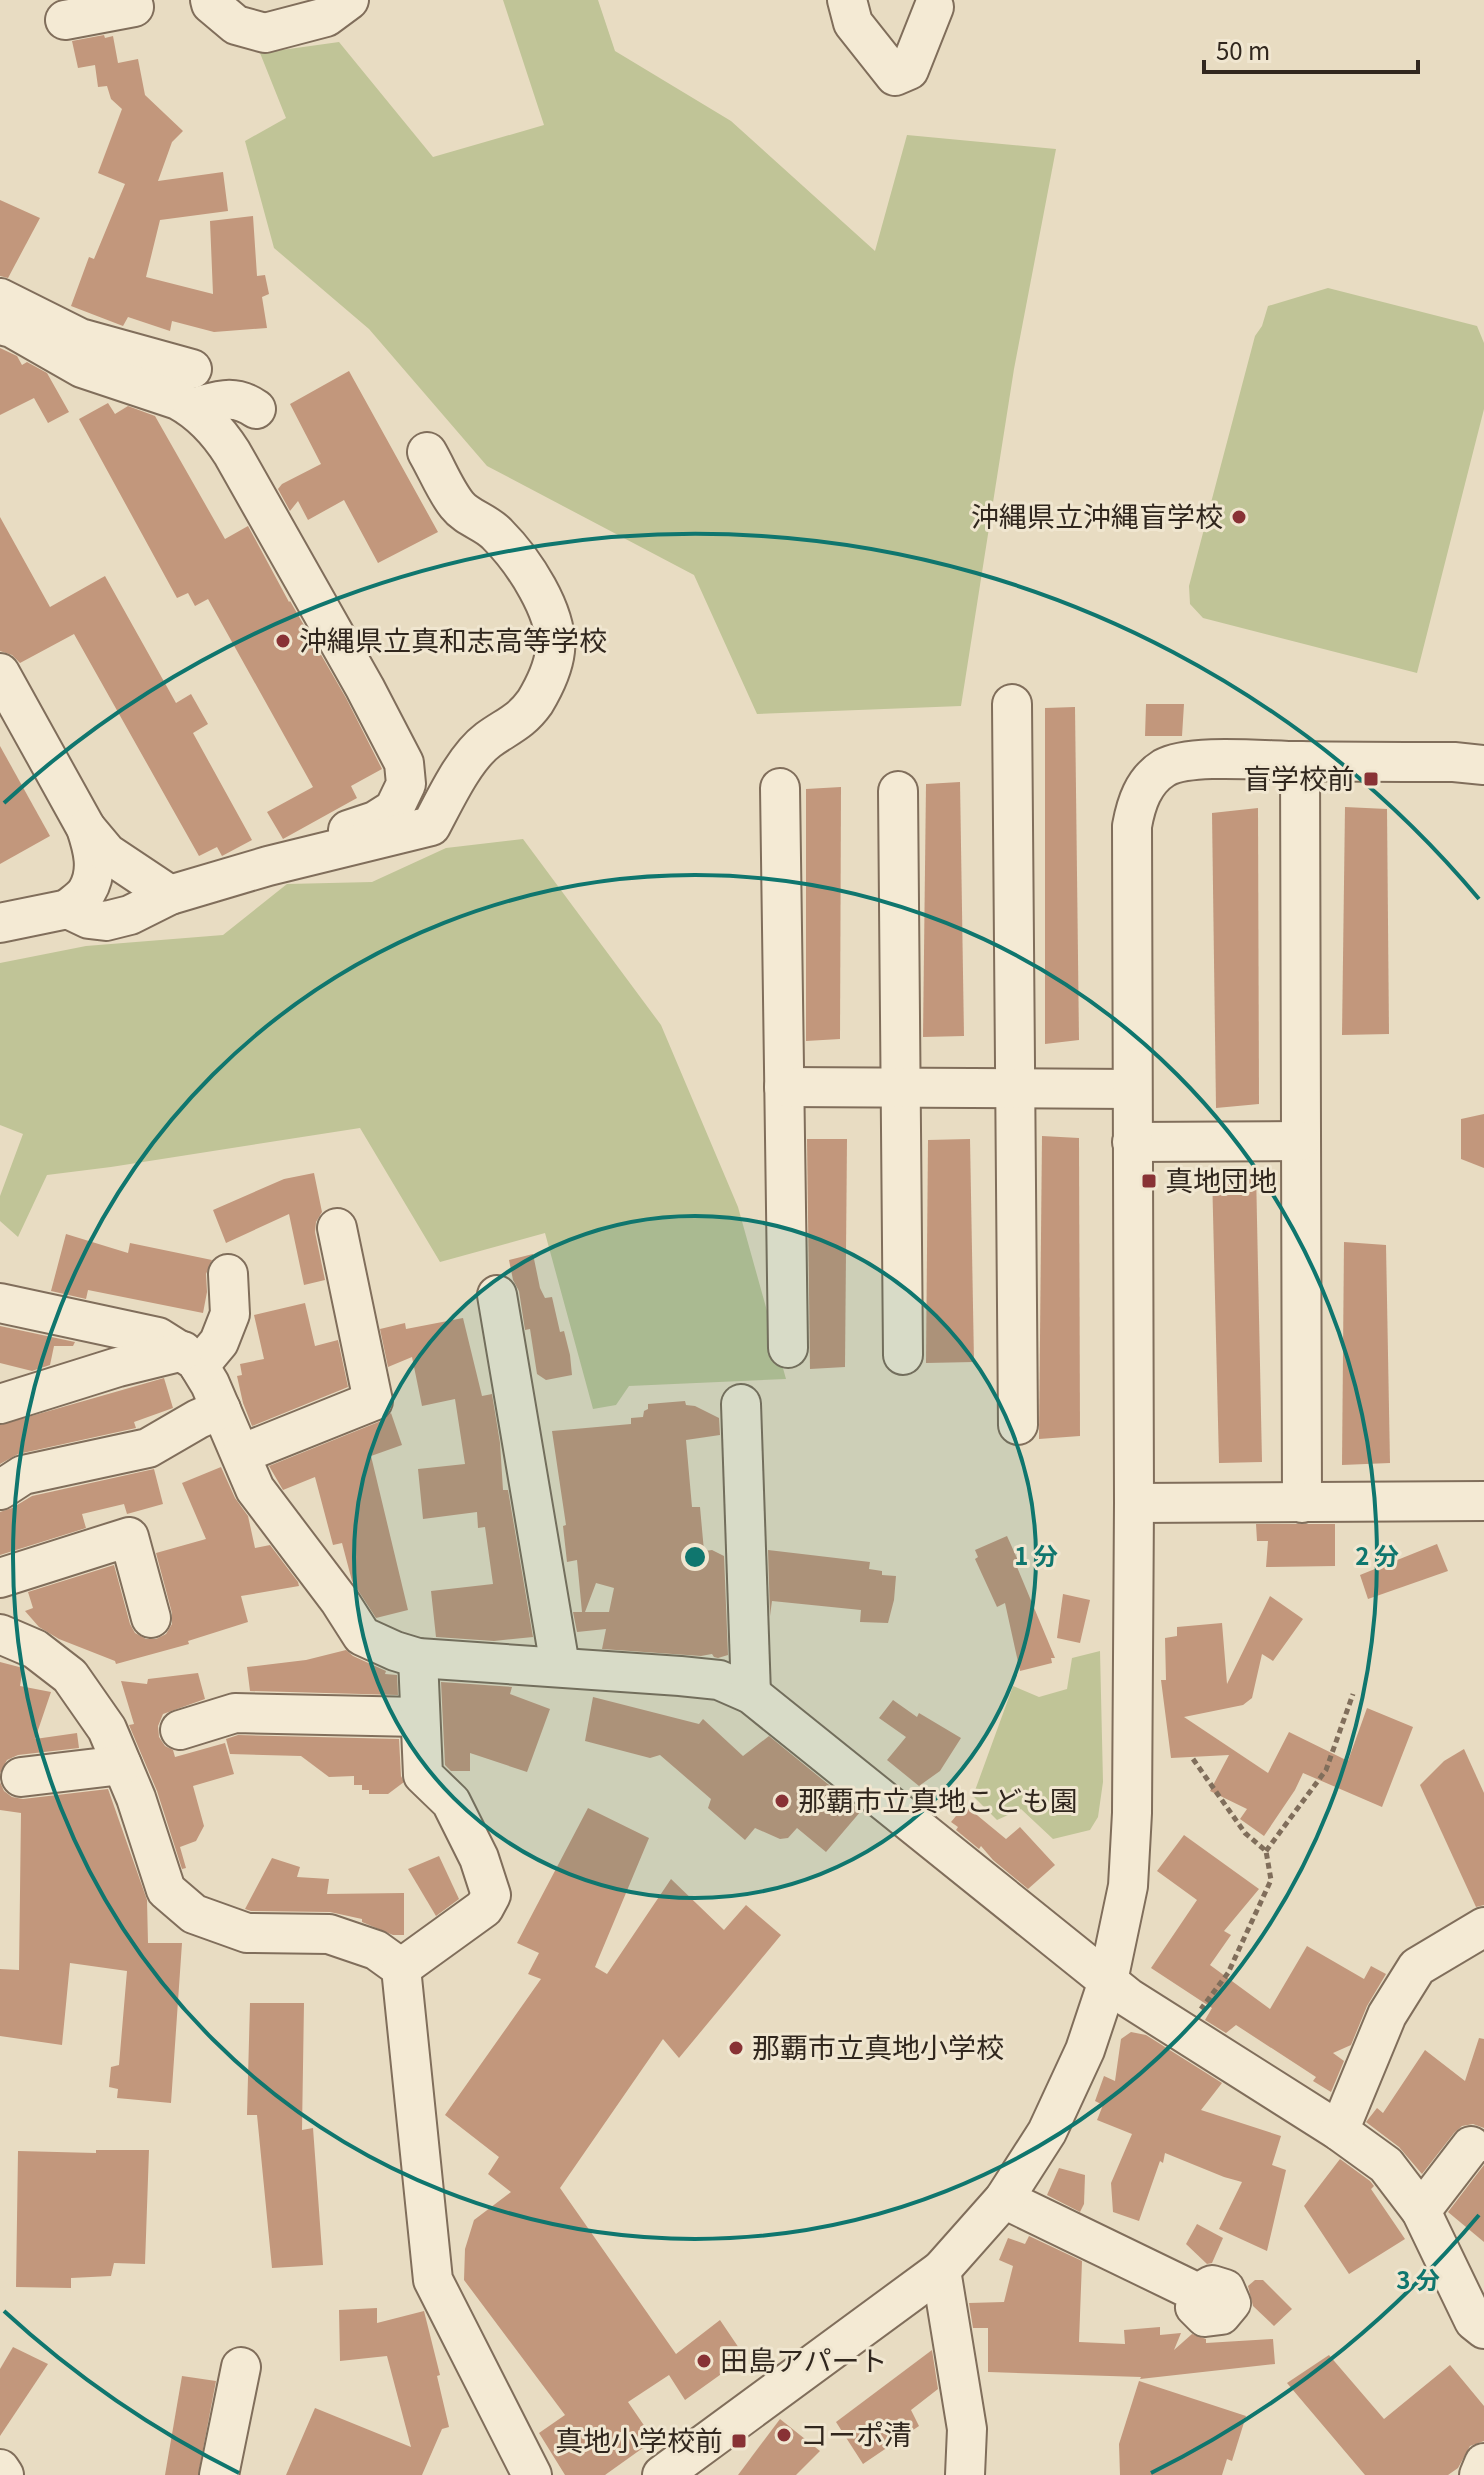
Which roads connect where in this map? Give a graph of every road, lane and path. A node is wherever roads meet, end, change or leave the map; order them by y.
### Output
1 (132, 0) edge
2 (210, 0) edge
3 (349, 0) edge
4 (847, 0) edge
5 (934, 7) dead end
6 (65, 20) dead end
7 (0, 298) edge
8 (0, 325) edge
9 (192, 369) dead end
10 (192, 408) junction
11 (256, 409) dead end
12 (427, 452) dead end
13 (0, 673) edge
14 (1012, 704) dead end
15 (1300, 761) junction
16 (1484, 765) edge
17 (780, 788) dead end
18 (898, 791) dead end
19 (86, 828) junction
20 (268, 866) junction
21 (170, 895) junction
22 (68, 909) junction
23 (0, 923) edge
24 (784, 1087) junction
25 (900, 1088) junction
26 (1016, 1088) junction
27 (1132, 1089) junction
28 (1300, 1141) junction
29 (1132, 1142) junction
30 (337, 1228) dead end
31 (228, 1274) dead end
32 (497, 1295) dead end
33 (0, 1303) edge
34 (788, 1348) dead end
35 (903, 1355) dead end
36 (191, 1358) junction
37 (0, 1404) edge
38 (741, 1404) dead end
39 (221, 1409) junction
40 (1018, 1425) dead end
41 (241, 1454) junction
42 (0, 1490) edge
43 (1484, 1501) edge
44 (1134, 1503) junction
45 (1302, 1503) junction
46 (0, 1578) edge
47 (151, 1618) dead end
48 (0, 1634) edge
49 (418, 1658) junction
50 (560, 1666) junction
51 (751, 1694) junction
52 (1353, 1694) dead end
53 (419, 1717) junction
54 (180, 1730) dead end
55 (1193, 1759) dead end
56 (122, 1765) junction
57 (21, 1777) dead end
58 (1266, 1851) junction
59 (1484, 1927) edge
60 (401, 1968) junction
61 (1108, 1981) junction
62 (1184, 2032) junction
63 (1339, 2131) junction
64 (1471, 2146) dead end
65 (1004, 2199) junction
66 (1421, 2211) junction
67 (941, 2270) junction
68 (1198, 2293) dead end
69 (1484, 2329) edge
70 (241, 2367) dead end
71 (1484, 2463) edge
72 (0, 2469) edge
73 (4, 2475) edge
74 (219, 2475) edge
75 (532, 2475) edge
76 (662, 2475) edge
77 (965, 2475) edge
78 (1479, 2475) edge

1 - 6 street
2 - 3 street
4 - 5 street
7 - 9 street
8 - 10 street
10 - 11 street
10 - 20 street
12 - 20 street
13 - 19 street
14 - 26 street
15 - 16 street
15 - 27 street
15 - 28 street
17 - 24 street
18 - 25 street
19 - 21 street
19 - 22 street
20 - 21 street
21 - 22 street
22 - 23 street
24 - 25 street
24 - 34 street
25 - 26 street
25 - 35 street
26 - 27 street
26 - 40 street
27 - 29 street
28 - 29 street
28 - 45 street
29 - 44 street
30 - 41 street
31 - 36 street
32 - 50 street
33 - 36 street
36 - 37 street
36 - 39 street
38 - 51 street
39 - 41 street
39 - 42 street
41 - 49 street
43 - 45 street
44 - 45 street
44 - 61 street
46 - 47 street
48 - 56 street
49 - 50 street
49 - 53 street
50 - 51 street
51 - 61 street
52 - 58 path
53 - 54 street
53 - 60 street
55 - 58 path
56 - 57 street
56 - 60 street
58 - 62 path
59 - 63 street
60 - 75 street
61 - 62 street
61 - 65 street
62 - 63 street
63 - 66 street
64 - 66 street
65 - 67 street
65 - 68 street
66 - 69 street
67 - 76 street
67 - 77 street
70 - 74 street
71 - 78 street
72 - 73 street

